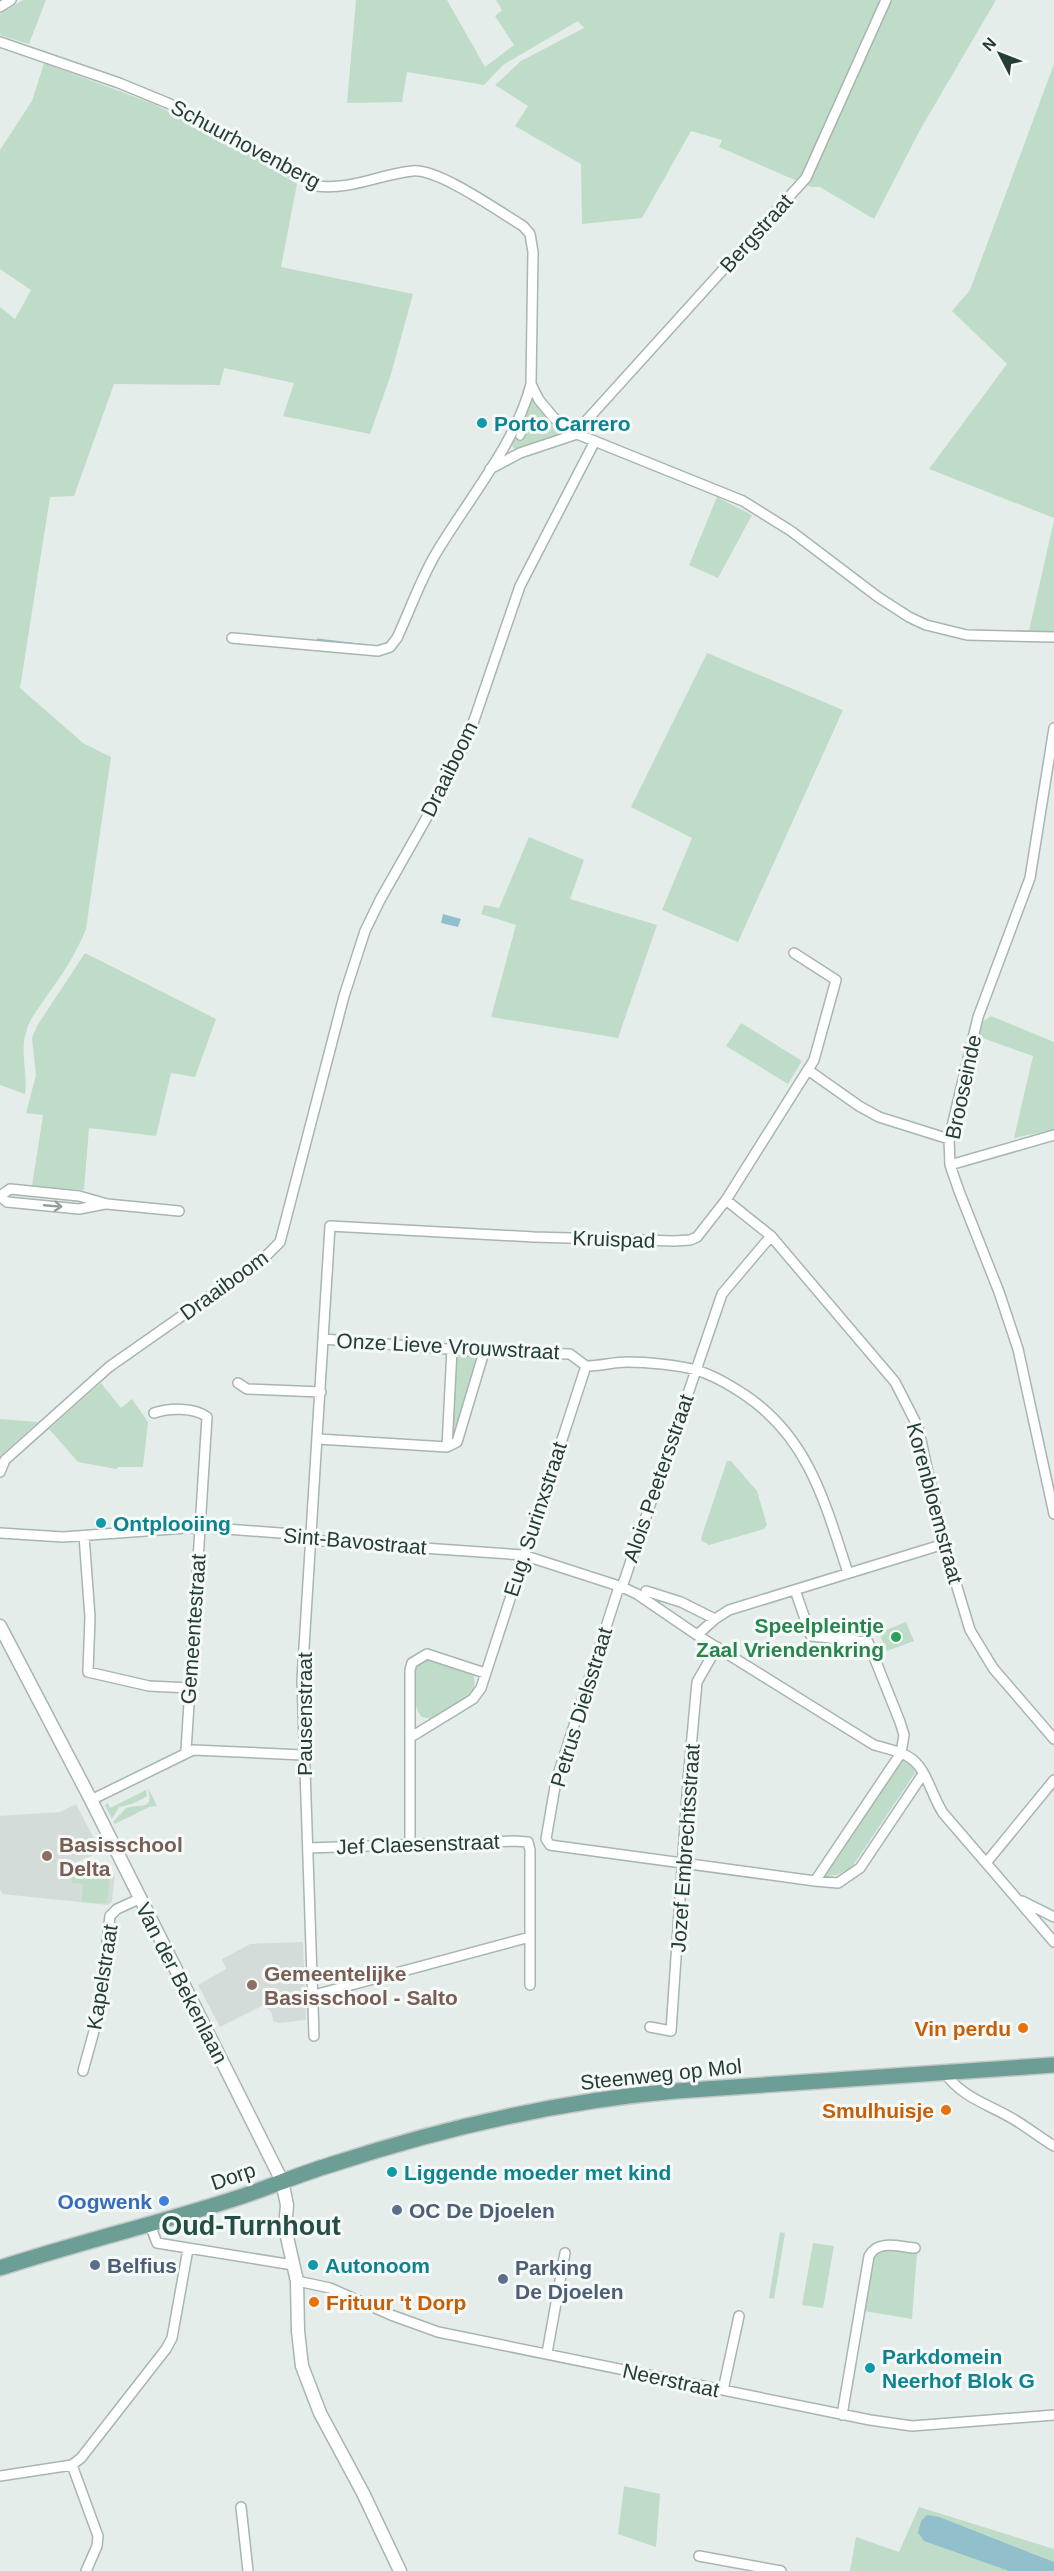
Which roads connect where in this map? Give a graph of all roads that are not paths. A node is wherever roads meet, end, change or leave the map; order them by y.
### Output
1 (12, 0) edge
2 (886, 0) edge
3 (0, 7) edge
4 (0, 42) edge
5 (531, 384) junction
6 (519, 417) junction
7 (577, 434) junction
8 (520, 436) dead end
9 (596, 441) junction
10 (490, 469) junction
11 (1054, 637) edge
12 (232, 638) dead end
13 (1054, 728) edge
14 (794, 953) dead end
15 (808, 1070) junction
16 (1054, 1135) edge
17 (949, 1139) junction
18 (950, 1166) junction
19 (0, 1196) edge
20 (726, 1200) junction
21 (179, 1212) dead end
22 (330, 1226) joint
23 (771, 1236) junction
24 (324, 1339) junction
25 (452, 1349) junction
26 (484, 1352) junction
27 (586, 1366) junction
28 (695, 1369) junction
29 (238, 1383) dead end
30 (321, 1392) junction
31 (154, 1413) dead end
32 (318, 1439) junction
33 (447, 1447) junction
34 (0, 1472) edge
35 (1054, 1514) edge
36 (200, 1527) junction
37 (0, 1533) edge
38 (84, 1536) junction
39 (310, 1537) junction
40 (944, 1544) junction
41 (524, 1555) junction
42 (848, 1573) junction
43 (622, 1587) junction
44 (795, 1590) junction
45 (646, 1591) dead end
46 (715, 1619) junction
47 (0, 1626) edge
48 (697, 1635) junction
49 (717, 1647) junction
50 (485, 1673) junction
51 (190, 1688) junction
52 (411, 1737) junction
53 (1054, 1739) edge
54 (186, 1751) junction
55 (901, 1753) junction
56 (303, 1755) junction
57 (923, 1774) junction
58 (1054, 1780) edge
59 (92, 1800) junction
60 (410, 1844) junction
61 (308, 1848) junction
62 (986, 1863) junction
63 (683, 1864) junction
64 (815, 1881) junction
65 (140, 1899) junction
66 (1017, 1899) junction
67 (1054, 1917) edge
68 (530, 1937) junction
69 (1054, 1942) edge
70 (530, 1985) dead end
71 (314, 1995) junction
72 (650, 2027) dead end
73 (314, 2036) dead end
74 (1054, 2065) edge
75 (84, 2072) dead end
76 (945, 2073) junction
77 (1054, 2146) edge
78 (282, 2181) junction
79 (151, 2227) junction
80 (915, 2248) dead end
81 (188, 2249) junction
82 (565, 2253) dead end
83 (293, 2265) junction
84 (0, 2268) edge
85 (297, 2281) junction
86 (739, 2316) dead end
87 (547, 2354) junction
88 (723, 2390) junction
89 (842, 2415) junction
90 (1054, 2415) edge
91 (72, 2465) junction
92 (0, 2476) edge
93 (241, 2507) dead end
94 (699, 2556) dead end
95 (717, 2559) junction
96 (86, 2571) edge
97 (248, 2571) edge
98 (400, 2571) edge
99 (714, 2571) edge
100 (781, 2571) edge

1 - 3 street
2 - 7 street, Bergstraat
4 - 5 street, Schuurhovenberg
5 - 6 street
5 - 7 street
6 - 8 street
6 - 10 street
7 - 9 street
7 - 10 street
9 - 11 street
9 - 34 street, Draaiboom
10 - 12 street
13 - 17 street, Brooseinde
14 - 15 street, Kruispad
15 - 17 street
15 - 20 street, Kruispad
16 - 18 street
17 - 18 street, Brooseinde
18 - 35 street, Brooseinde
19 - 21 street
20 - 22 street, Kruispad
20 - 23 street, Korenbloemstraat
22 - 24 street, Pausenstraat
23 - 28 street, Alois Peetersstraat
23 - 40 street, Korenbloemstraat
24 - 25 street, Onze Lieve Vrouwstraat
24 - 30 street, Pausenstraat
25 - 26 street, Onze Lieve Vrouwstraat
25 - 33 street
26 - 27 street, Onze Lieve Vrouwstraat
26 - 33 street
27 - 28 street, Onze Lieve Vrouwstraat
27 - 41 street, Eug. Surinxstraat
28 - 42 street, Onze Lieve Vrouwstraat
28 - 43 street, Alois Peetersstraat
29 - 30 street
30 - 32 street, Pausenstraat
31 - 36 street, Gemeentestraat
32 - 33 street
32 - 39 street, Pausenstraat
36 - 38 street, Sint-Bavostraat
36 - 39 street, Sint-Bavostraat
36 - 51 street, Gemeentestraat
37 - 38 street, Sint-Bavostraat
38 - 51 street
39 - 41 street, Sint-Bavostraat
39 - 56 street, Pausenstraat
40 - 42 street
40 - 53 street, Korenbloemstraat
41 - 43 street, Sint-Bavostraat
41 - 50 street, Eug. Surinxstraat
42 - 44 street
43 - 48 street, Sint-Bavostraat
43 - 63 street, Petrus Dielsstraat
44 - 46 street
44 - 55 street
45 - 46 street
46 - 48 street
47 - 59 street, Van der Bekenlaan
48 - 49 street, Sint-Bavostraat
49 - 55 street, Sint-Bavostraat
49 - 63 street, Jozef Embrechtsstraat
50 - 52 street, Eug. Surinxstraat
50 - 52 street
51 - 54 street, Gemeentestraat
52 - 60 street
54 - 56 street
54 - 59 street
55 - 57 street
55 - 64 street
56 - 61 street, Pausenstraat
57 - 62 street
57 - 64 street
58 - 62 street
59 - 65 street, Van der Bekenlaan
60 - 61 street, Jef Claesenstraat
60 - 68 street, Jef Claesenstraat
61 - 71 street, Pausenstraat
62 - 66 street
63 - 64 street
63 - 72 street, Jozef Embrechtsstraat
65 - 75 street, Kapelstraat
65 - 78 street, Van der Bekenlaan
66 - 67 street
66 - 69 street
68 - 70 street
68 - 71 street
71 - 73 street, Pausenstraat
74 - 76 main road, Steenweg op Mol
76 - 77 street
76 - 78 main road, Steenweg op Mol
78 - 79 main road, Dorp
78 - 83 street, Dorp
79 - 81 street
79 - 84 main road, Dorp
80 - 89 street
81 - 83 street
81 - 91 street
82 - 87 street
83 - 85 street, Dorp
85 - 87 street, Neerstraat
85 - 98 street, Dorp
86 - 88 street
87 - 88 street, Neerstraat
88 - 89 street, Neerstraat
89 - 90 street, Neerstraat
91 - 92 street
91 - 96 street
93 - 97 street
94 - 95 street
95 - 99 street
95 - 100 street

